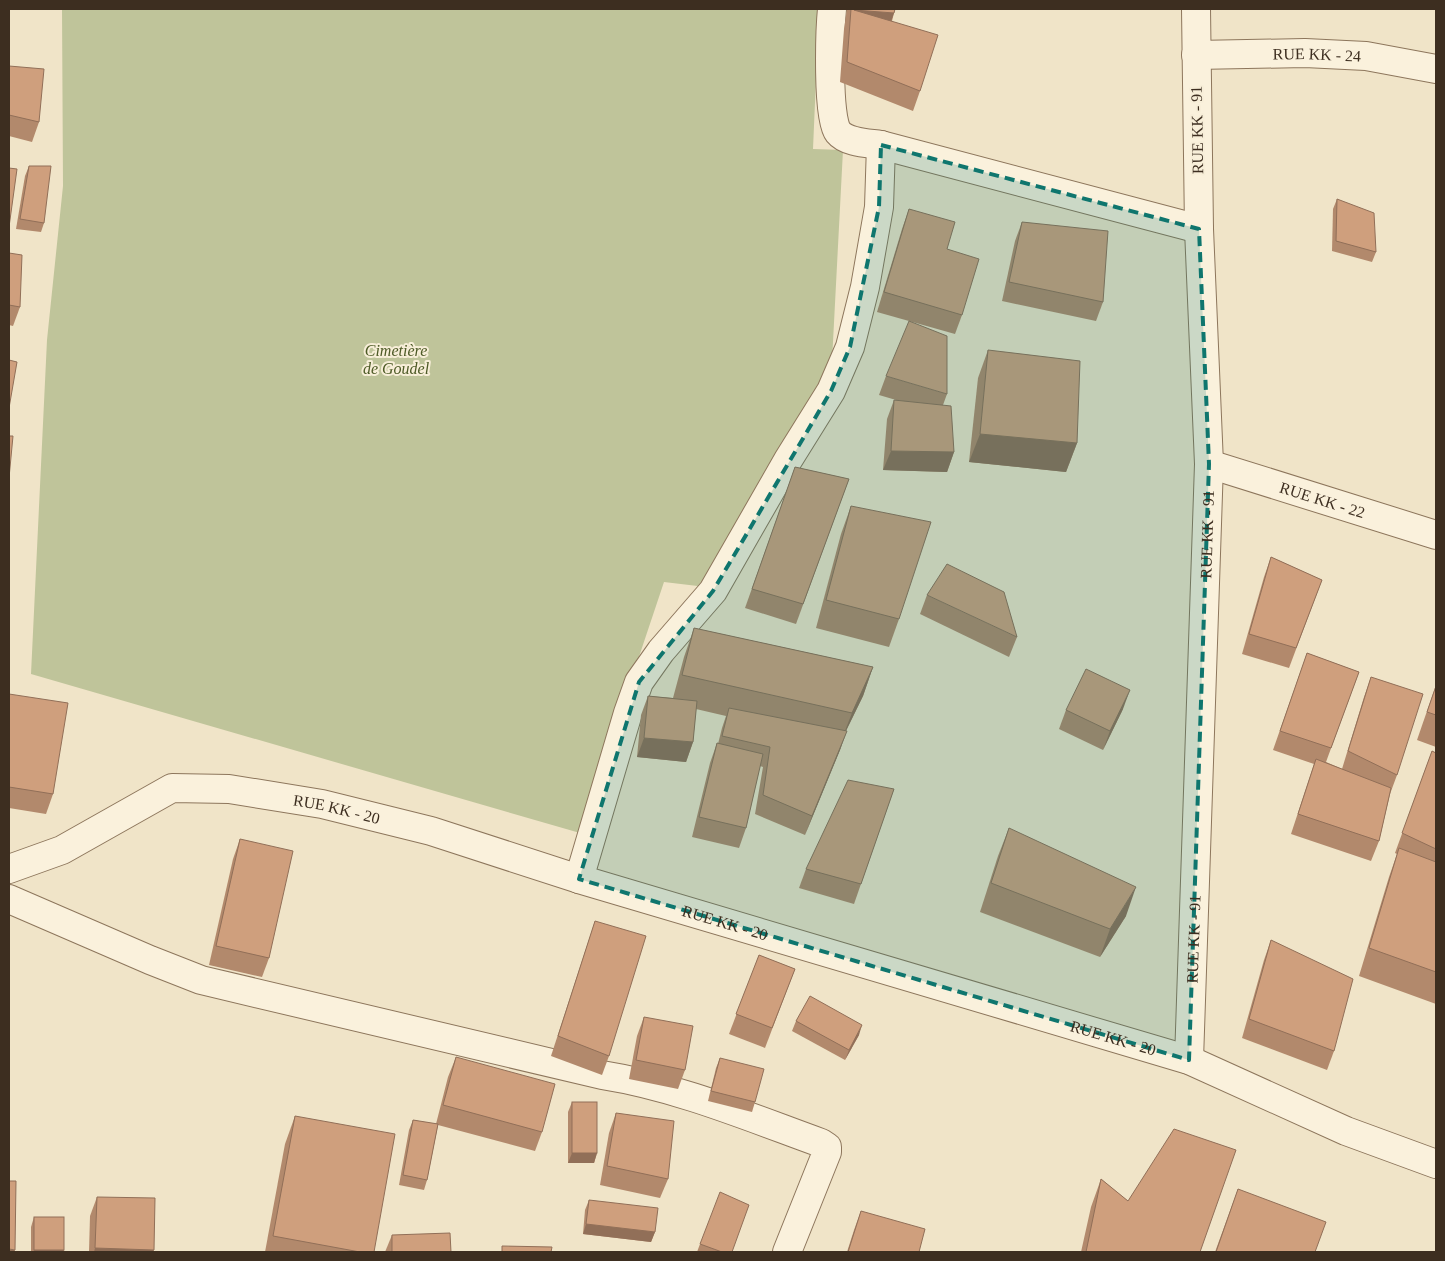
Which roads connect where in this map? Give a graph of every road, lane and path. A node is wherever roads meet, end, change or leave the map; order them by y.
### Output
1 (832, 9) edge
2 (1196, 9) edge
3 (1196, 55) junction
4 (1436, 69) edge
5 (882, 145) junction
6 (1199, 228) junction
7 (1209, 464) junction
8 (1436, 535) edge
9 (9, 869) edge
10 (579, 879) junction
11 (9, 899) edge
12 (1189, 1060) junction
13 (1436, 1164) edge
14 (787, 1252) edge

1 - 5 street
2 - 3 street, RUE KK - 91
3 - 4 street, RUE KK - 24
3 - 6 street, RUE KK - 91
5 - 6 street
5 - 10 street
6 - 7 street, RUE KK - 91
7 - 8 street, RUE KK - 22
7 - 12 street, RUE KK - 91
9 - 10 street, RUE KK - 20
10 - 12 street, RUE KK - 20
11 - 14 street
12 - 13 street, RUE KK - 20

